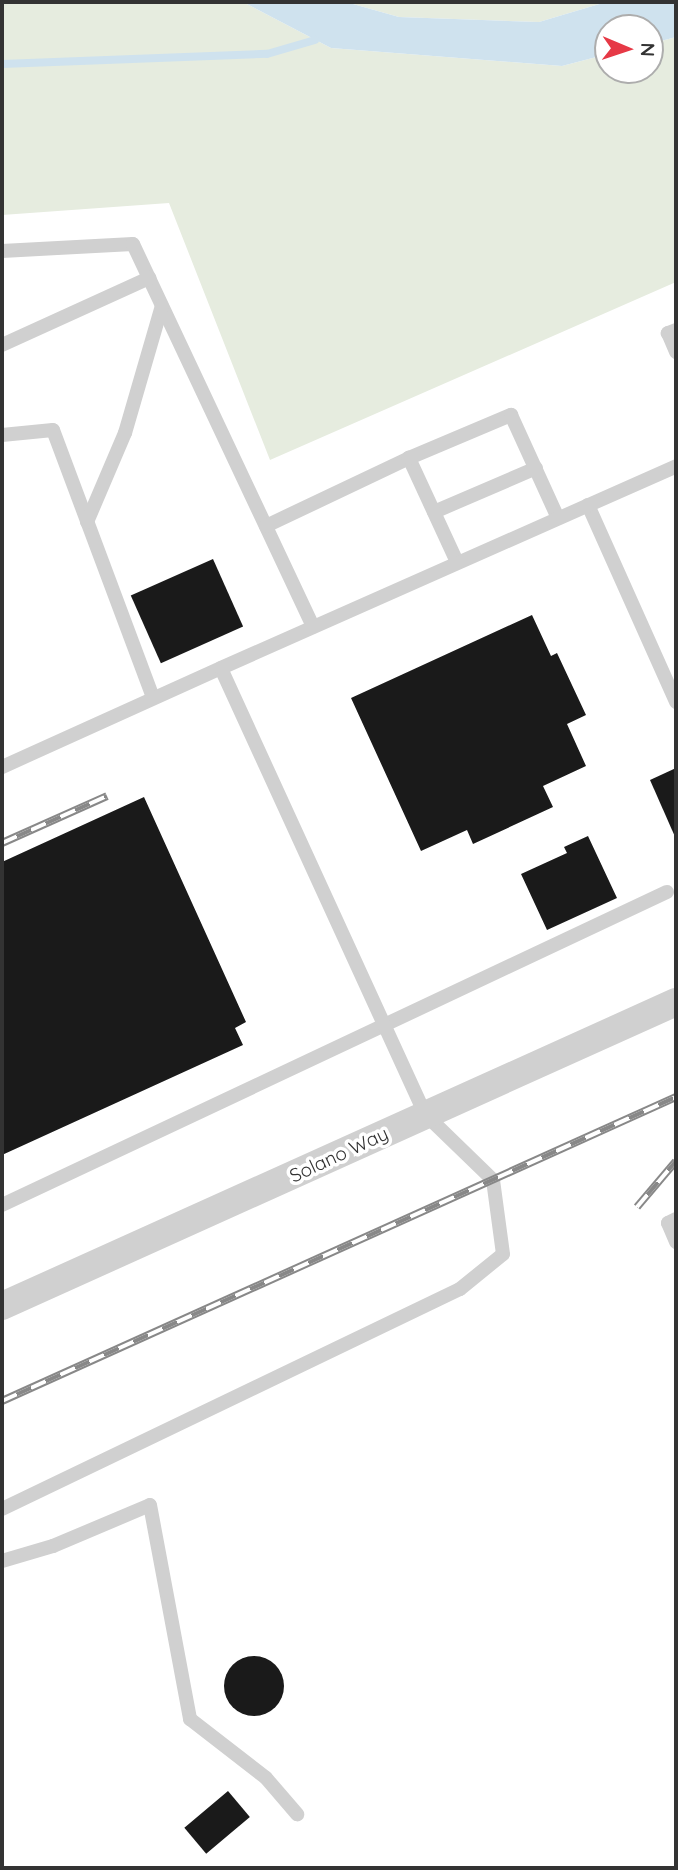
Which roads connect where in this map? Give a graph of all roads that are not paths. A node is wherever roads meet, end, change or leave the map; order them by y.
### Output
1 (2, 251) edge
2 (149, 278) junction
3 (162, 306) junction
4 (676, 330) edge
5 (2, 345) edge
6 (676, 352) edge
7 (2, 435) edge
8 (409, 458) junction
9 (676, 466) edge
10 (536, 468) junction
11 (588, 505) junction
12 (434, 512) junction
13 (558, 518) junction
14 (87, 522) junction
15 (266, 526) junction
16 (457, 562) junction
17 (313, 626) junction
18 (221, 668) junction
19 (153, 698) junction
20 (676, 702) edge
21 (2, 767) edge
22 (667, 892) dead end
23 (676, 1002) edge
24 (384, 1024) junction
25 (425, 1114) junction
26 (2, 1205) edge
27 (676, 1219) edge
28 (676, 1242) edge
29 (2, 1306) edge
30 (2, 1508) edge
31 (2, 1561) edge
32 (297, 1814) dead end

1 - 2 lane
2 - 3 lane
2 - 5 lane
3 - 14 lane
3 - 15 lane
4 - 6 lane
7 - 14 lane
8 - 10 lane
8 - 12 lane
8 - 15 lane
9 - 11 lane
10 - 12 lane
10 - 13 lane
11 - 13 lane
11 - 20 lane
12 - 16 lane
13 - 16 lane
14 - 19 lane
15 - 17 lane
16 - 17 lane
17 - 18 lane
18 - 19 lane
18 - 24 lane
19 - 21 lane
22 - 24 lane
23 - 25 street, Solano Way
24 - 25 lane
24 - 26 lane
25 - 29 street, Solano Way
25 - 30 lane
27 - 28 lane
31 - 32 lane

